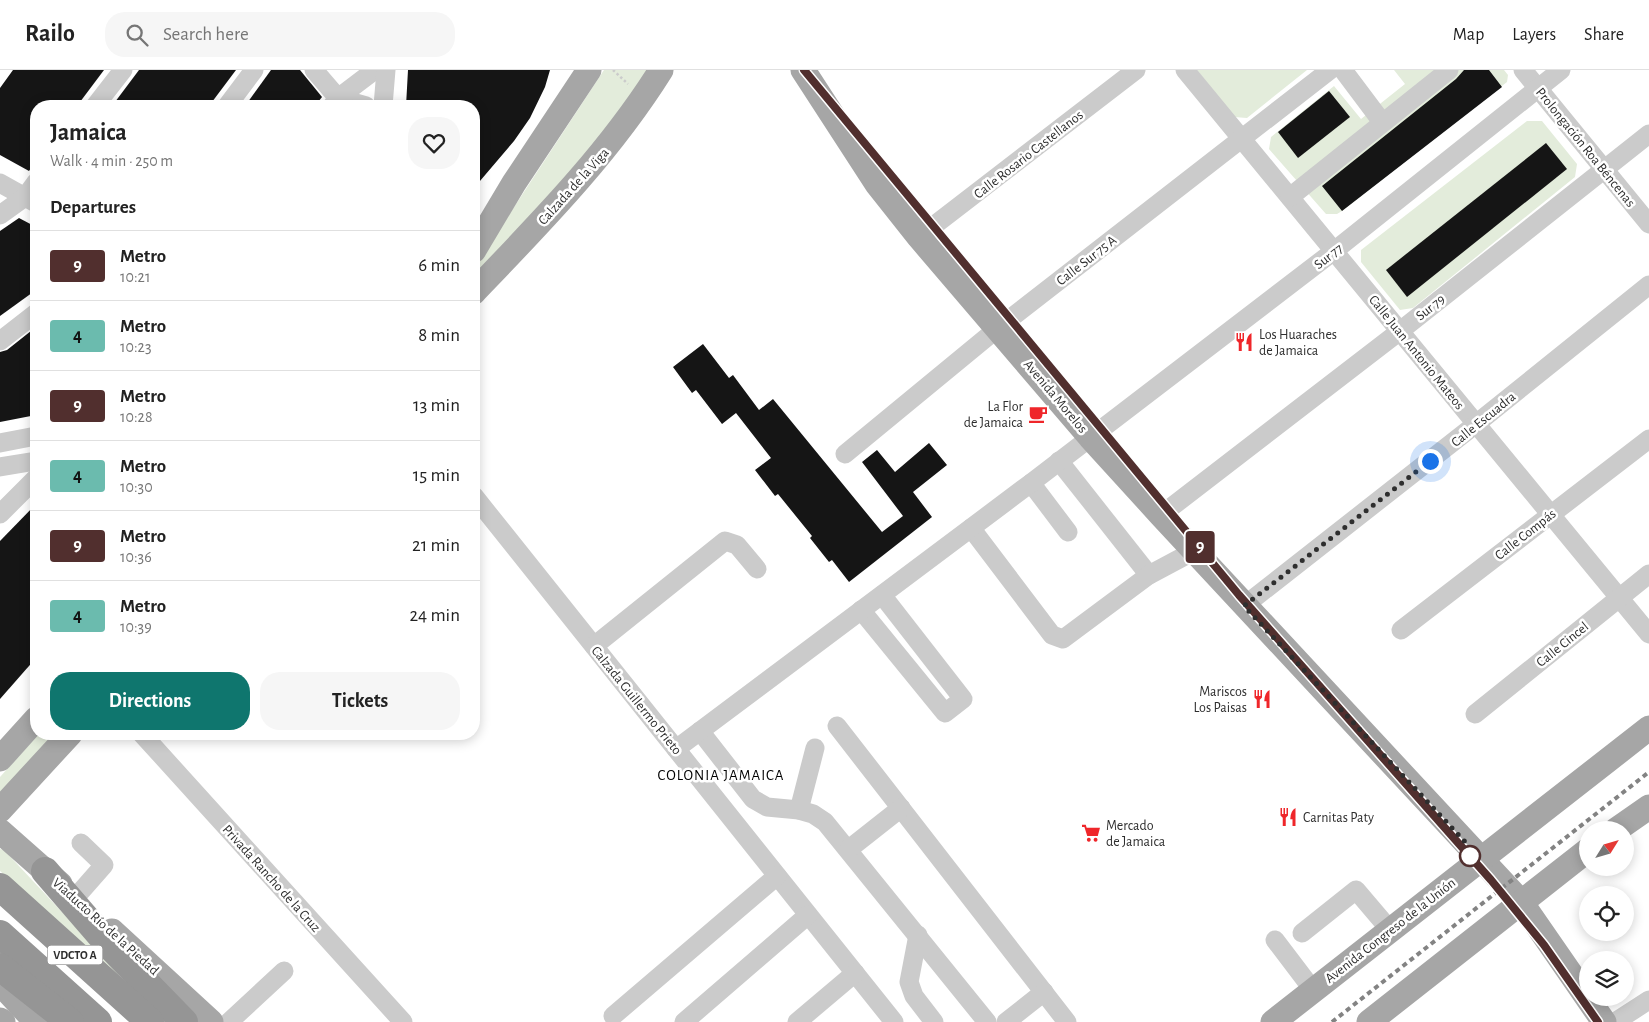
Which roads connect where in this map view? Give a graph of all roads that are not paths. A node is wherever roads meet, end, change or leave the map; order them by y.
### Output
1 (122, 70) edge
2 (254, 70) edge
3 (314, 70) edge
4 (375, 70) edge
5 (386, 70) edge
6 (589, 70) edge
7 (660, 70) edge
8 (803, 70) edge
9 (1136, 70) edge
10 (1185, 70) edge
11 (1330, 70) edge
12 (1343, 70) edge
13 (1449, 70) edge
14 (1523, 70) edge
15 (1561, 70) edge
16 (1538, 89) junction
17 (100, 100) edge
18 (232, 100) edge
19 (334, 100) edge
20 (338, 100) edge
21 (384, 100) edge
22 (1382, 122) junction
23 (1649, 134) edge
24 (1243, 140) junction
25 (1604, 169) junction
26 (0, 183) edge
27 (30, 193) edge
28 (30, 196) edge
29 (1290, 197) junction
30 (0, 215) edge
31 (1649, 224) edge
32 (919, 237) junction
33 (480, 241) edge
34 (1334, 252) junction
35 (1649, 285) edge
36 (480, 286) edge
37 (30, 318) edge
38 (998, 328) junction
39 (1400, 331) junction
40 (0, 341) edge
41 (1476, 424) junction
42 (30, 437) edge
43 (1090, 437) junction
44 (1649, 439) edge
45 (0, 442) edge
46 (845, 454) dead end
47 (1059, 461) junction
48 (30, 462) edge
49 (0, 468) edge
50 (1031, 483) junction
51 (30, 484) edge
52 (480, 504) edge
53 (0, 514) edge
54 (1550, 514) junction
55 (1161, 515) junction
56 (971, 528) junction
57 (1068, 532) dead end
58 (1194, 551) junction
59 (757, 569) dead end
60 (1649, 574) edge
61 (1149, 575) junction
62 (882, 595) junction
63 (1619, 598) junction
64 (1244, 606) junction
65 (861, 610) junction
66 (1400, 630) dead end
67 (1649, 634) edge
68 (594, 646) junction
69 (1475, 714) dead end
70 (30, 726) edge
71 (837, 726) dead end
72 (1649, 728) edge
73 (700, 731) junction
74 (64, 740) edge
75 (147, 740) edge
76 (815, 748) dead end
77 (676, 749) junction
78 (0, 759) edge
79 (1649, 807) edge
80 (901, 808) junction
81 (0, 810) edge
82 (799, 810) junction
83 (1629, 821) edge
84 (0, 831) edge
85 (81, 843) dead end
86 (848, 849) junction
87 (1579, 857) edge
88 (1481, 859) junction
89 (45, 871) junction
90 (777, 876) junction
91 (0, 887) edge
92 (76, 898) junction
93 (1520, 902) junction
94 (808, 914) junction
95 (1390, 930) junction
96 (1302, 933) dead end
97 (0, 934) edge
98 (918, 935) junction
99 (1275, 940) dead end
100 (0, 967) edge
101 (284, 971) dead end
102 (855, 973) junction
103 (0, 984) edge
104 (1313, 990) junction
105 (1044, 992) junction
106 (1649, 1000) edge
107 (613, 1016) dead end
108 (1614, 1020) edge
109 (36, 1022) edge
110 (70, 1022) edge
111 (98, 1022) edge
112 (150, 1022) edge
113 (184, 1022) edge
114 (211, 1022) edge
115 (228, 1022) edge
116 (403, 1022) edge
117 (684, 1022) edge
118 (797, 1022) edge
119 (894, 1022) edge
120 (934, 1022) edge
121 (987, 1022) edge
122 (1006, 1022) edge
123 (1067, 1022) edge
124 (1273, 1022) edge
125 (1369, 1022) edge

1 - 17 street
2 - 18 street
3 - 19 street
4 - 20 street
5 - 21 street
6 - 33 main road
7 - 36 main road, Calzada de la Viga
8 - 32 main road, Avenida Morelos
9 - 32 street, Calle Rosario Castellanos
10 - 24 street, Calle Juan Antonio Mateos
11 - 24 street, Calle Sur 75 A
12 - 22 street
13 - 22 street
14 - 16 street, Prolongación Roa Béncenas
15 - 16 street, Sur 77
16 - 25 street, Prolongación Roa Béncenas
16 - 34 street, Sur 77
22 - 29 street
23 - 25 street, Sur 79
24 - 29 street, Calle Juan Antonio Mateos
24 - 38 street, Calle Sur 75 A
25 - 31 street, Prolongación Roa Béncenas
25 - 39 street, Sur 79
26 - 27 street
28 - 30 street
29 - 34 street, Calle Juan Antonio Mateos
32 - 38 main road, Avenida Morelos
34 - 39 street, Calle Juan Antonio Mateos
34 - 43 street, Sur 77
35 - 41 street, Calle Escuadra
37 - 40 street
38 - 43 main road, Avenida Morelos
38 - 46 street, Calle Sur 75 A
39 - 41 street, Calle Juan Antonio Mateos
39 - 55 street, Sur 79
41 - 54 street, Calle Juan Antonio Mateos
41 - 64 street, Calle Escuadra
42 - 45 street
43 - 47 street, Sur 77
43 - 55 main road, Avenida Morelos
44 - 54 street, Calle Compás
47 - 50 street, Sur 77
47 - 61 street
48 - 49 street
50 - 56 street, Sur 77
50 - 57 street
51 - 53 street
52 - 68 street, Calzada Guillermo Prieto
54 - 63 street, Calle Juan Antonio Mateos
54 - 66 street, Calle Compás
55 - 58 main road, Avenida Morelos
56 - 61 street
56 - 62 street, Sur 77
58 - 61 street
58 - 64 main road, Avenida Morelos
59 - 68 street
60 - 63 street, Calle Cincel
62 - 65 street, Sur 77
62 - 65 street
63 - 67 street, Calle Juan Antonio Mateos
63 - 69 street, Calle Cincel
64 - 88 main road, Avenida Morelos
65 - 73 street, Sur 77
68 - 77 street, Calzada Guillermo Prieto
70 - 78 main road
71 - 80 street
72 - 88 main road, Avenida Congreso de la Unión
73 - 77 street, Sur 77
73 - 82 street
74 - 81 main road
75 - 116 street, Privada Rancho de la Cruz
76 - 82 street
77 - 90 street, Calzada Guillermo Prieto
79 - 83 main road
80 - 86 street
80 - 105 street
82 - 86 street
84 - 89 main road, Viaducto Río de la Piedad
85 - 92 street
86 - 98 street
87 - 93 main road
88 - 93 main road, Avenida Morelos
88 - 95 main road, Avenida Congreso de la Unión
89 - 92 main road, Viaducto Río de la Piedad
89 - 113 highway
90 - 94 street, Calzada Guillermo Prieto
90 - 107 street
91 - 112 highway, VDCTO A
92 - 114 main road, Viaducto Río de la Piedad
93 - 108 main road, Avenida Morelos
93 - 125 main road
94 - 102 street, Calzada Guillermo Prieto
94 - 117 street
95 - 96 street
95 - 104 main road, Avenida Congreso de la Unión
97 - 111 highway, VDCTO A
98 - 120 street
98 - 121 street
99 - 104 street
100 - 110 highway
101 - 115 street
102 - 118 street
102 - 119 street, Calzada Guillermo Prieto
103 - 109 main road
104 - 124 main road, Avenida Congreso de la Unión
105 - 122 street
105 - 123 street
106 - 108 street

